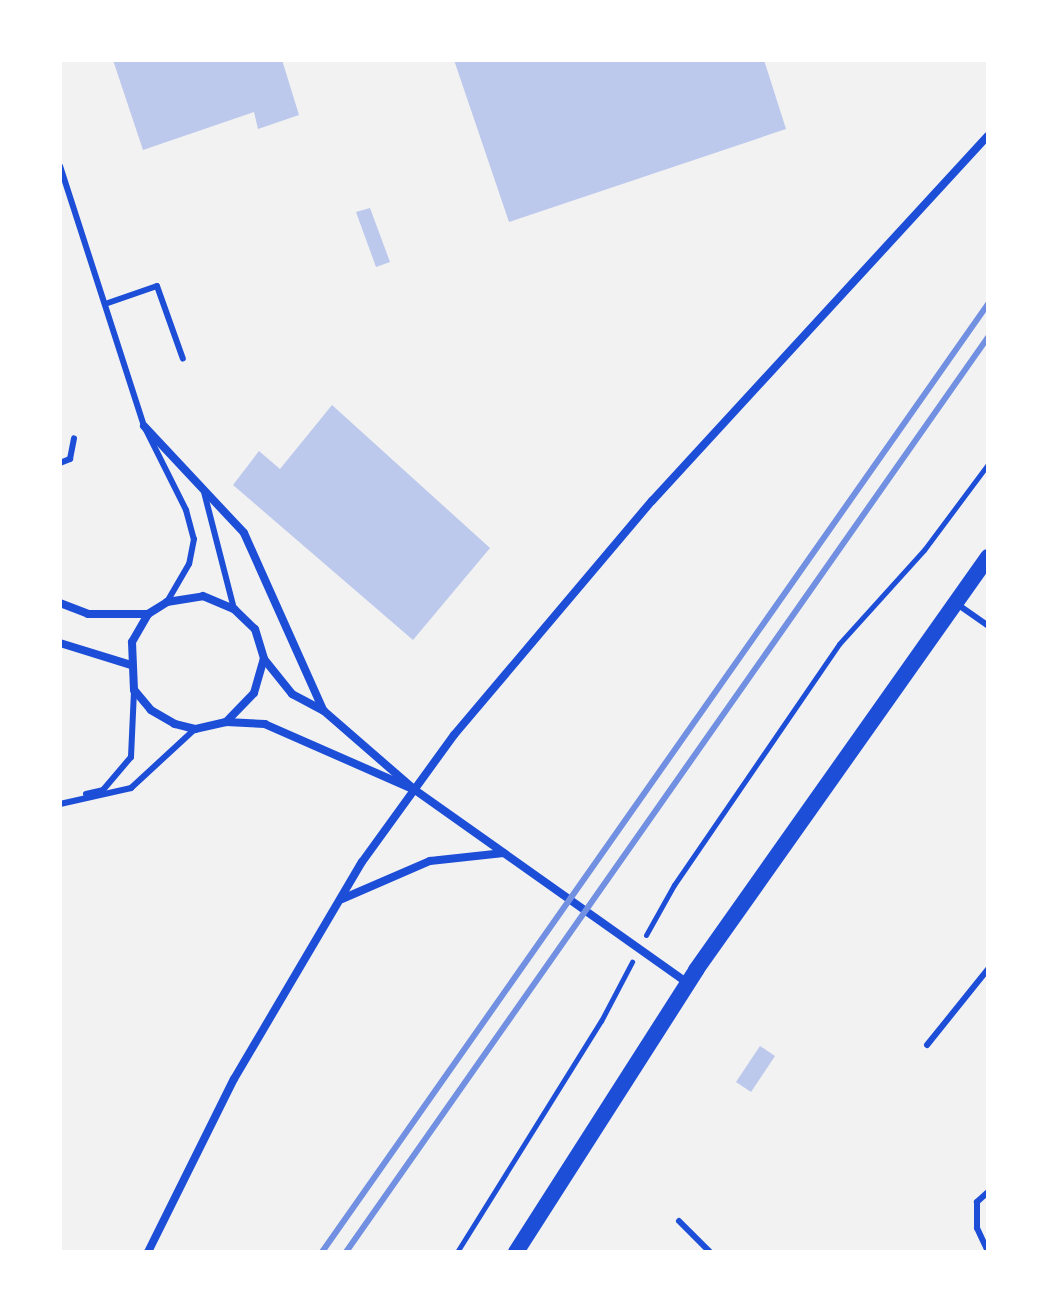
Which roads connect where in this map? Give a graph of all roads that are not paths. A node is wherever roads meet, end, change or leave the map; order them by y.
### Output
1 (988, 136) edge
2 (60, 166) edge
3 (105, 304) junction
4 (183, 359) dead end
5 (144, 426) junction
6 (74, 438) dead end
7 (60, 463) edge
8 (204, 490) junction
9 (988, 557) edge
10 (167, 602) junction
11 (954, 602) junction
12 (60, 603) edge
13 (234, 609) junction
14 (148, 614) junction
15 (988, 626) edge
16 (60, 643) edge
17 (264, 659) junction
18 (131, 665) junction
19 (134, 690) junction
20 (324, 711) junction
21 (226, 722) junction
22 (195, 729) junction
23 (415, 790) junction
24 (60, 802) edge
25 (504, 853) junction
26 (342, 899) junction
27 (988, 969) edge
28 (688, 983) junction
29 (927, 1045) dead end
30 (988, 1192) edge
31 (679, 1221) dead end
32 (148, 1252) edge
33 (516, 1252) edge
34 (710, 1252) edge
35 (988, 1252) edge

1 - 23 street
2 - 3 lane
3 - 4 lane
3 - 5 lane
5 - 8 street
5 - 10 lane
6 - 7 lane
8 - 13 lane
8 - 20 street
9 - 11 main road
10 - 13 street
10 - 14 street
11 - 15 lane
11 - 28 main road
12 - 14 street
13 - 17 street
14 - 18 street
16 - 18 street
17 - 20 street
17 - 21 street
18 - 19 street
19 - 22 street
19 - 24 lane
20 - 23 street
21 - 22 street
21 - 23 street
22 - 24 lane
23 - 25 street
23 - 26 street
25 - 26 street
25 - 28 street
26 - 32 street
27 - 29 lane
28 - 33 main road
30 - 35 lane
31 - 34 lane

